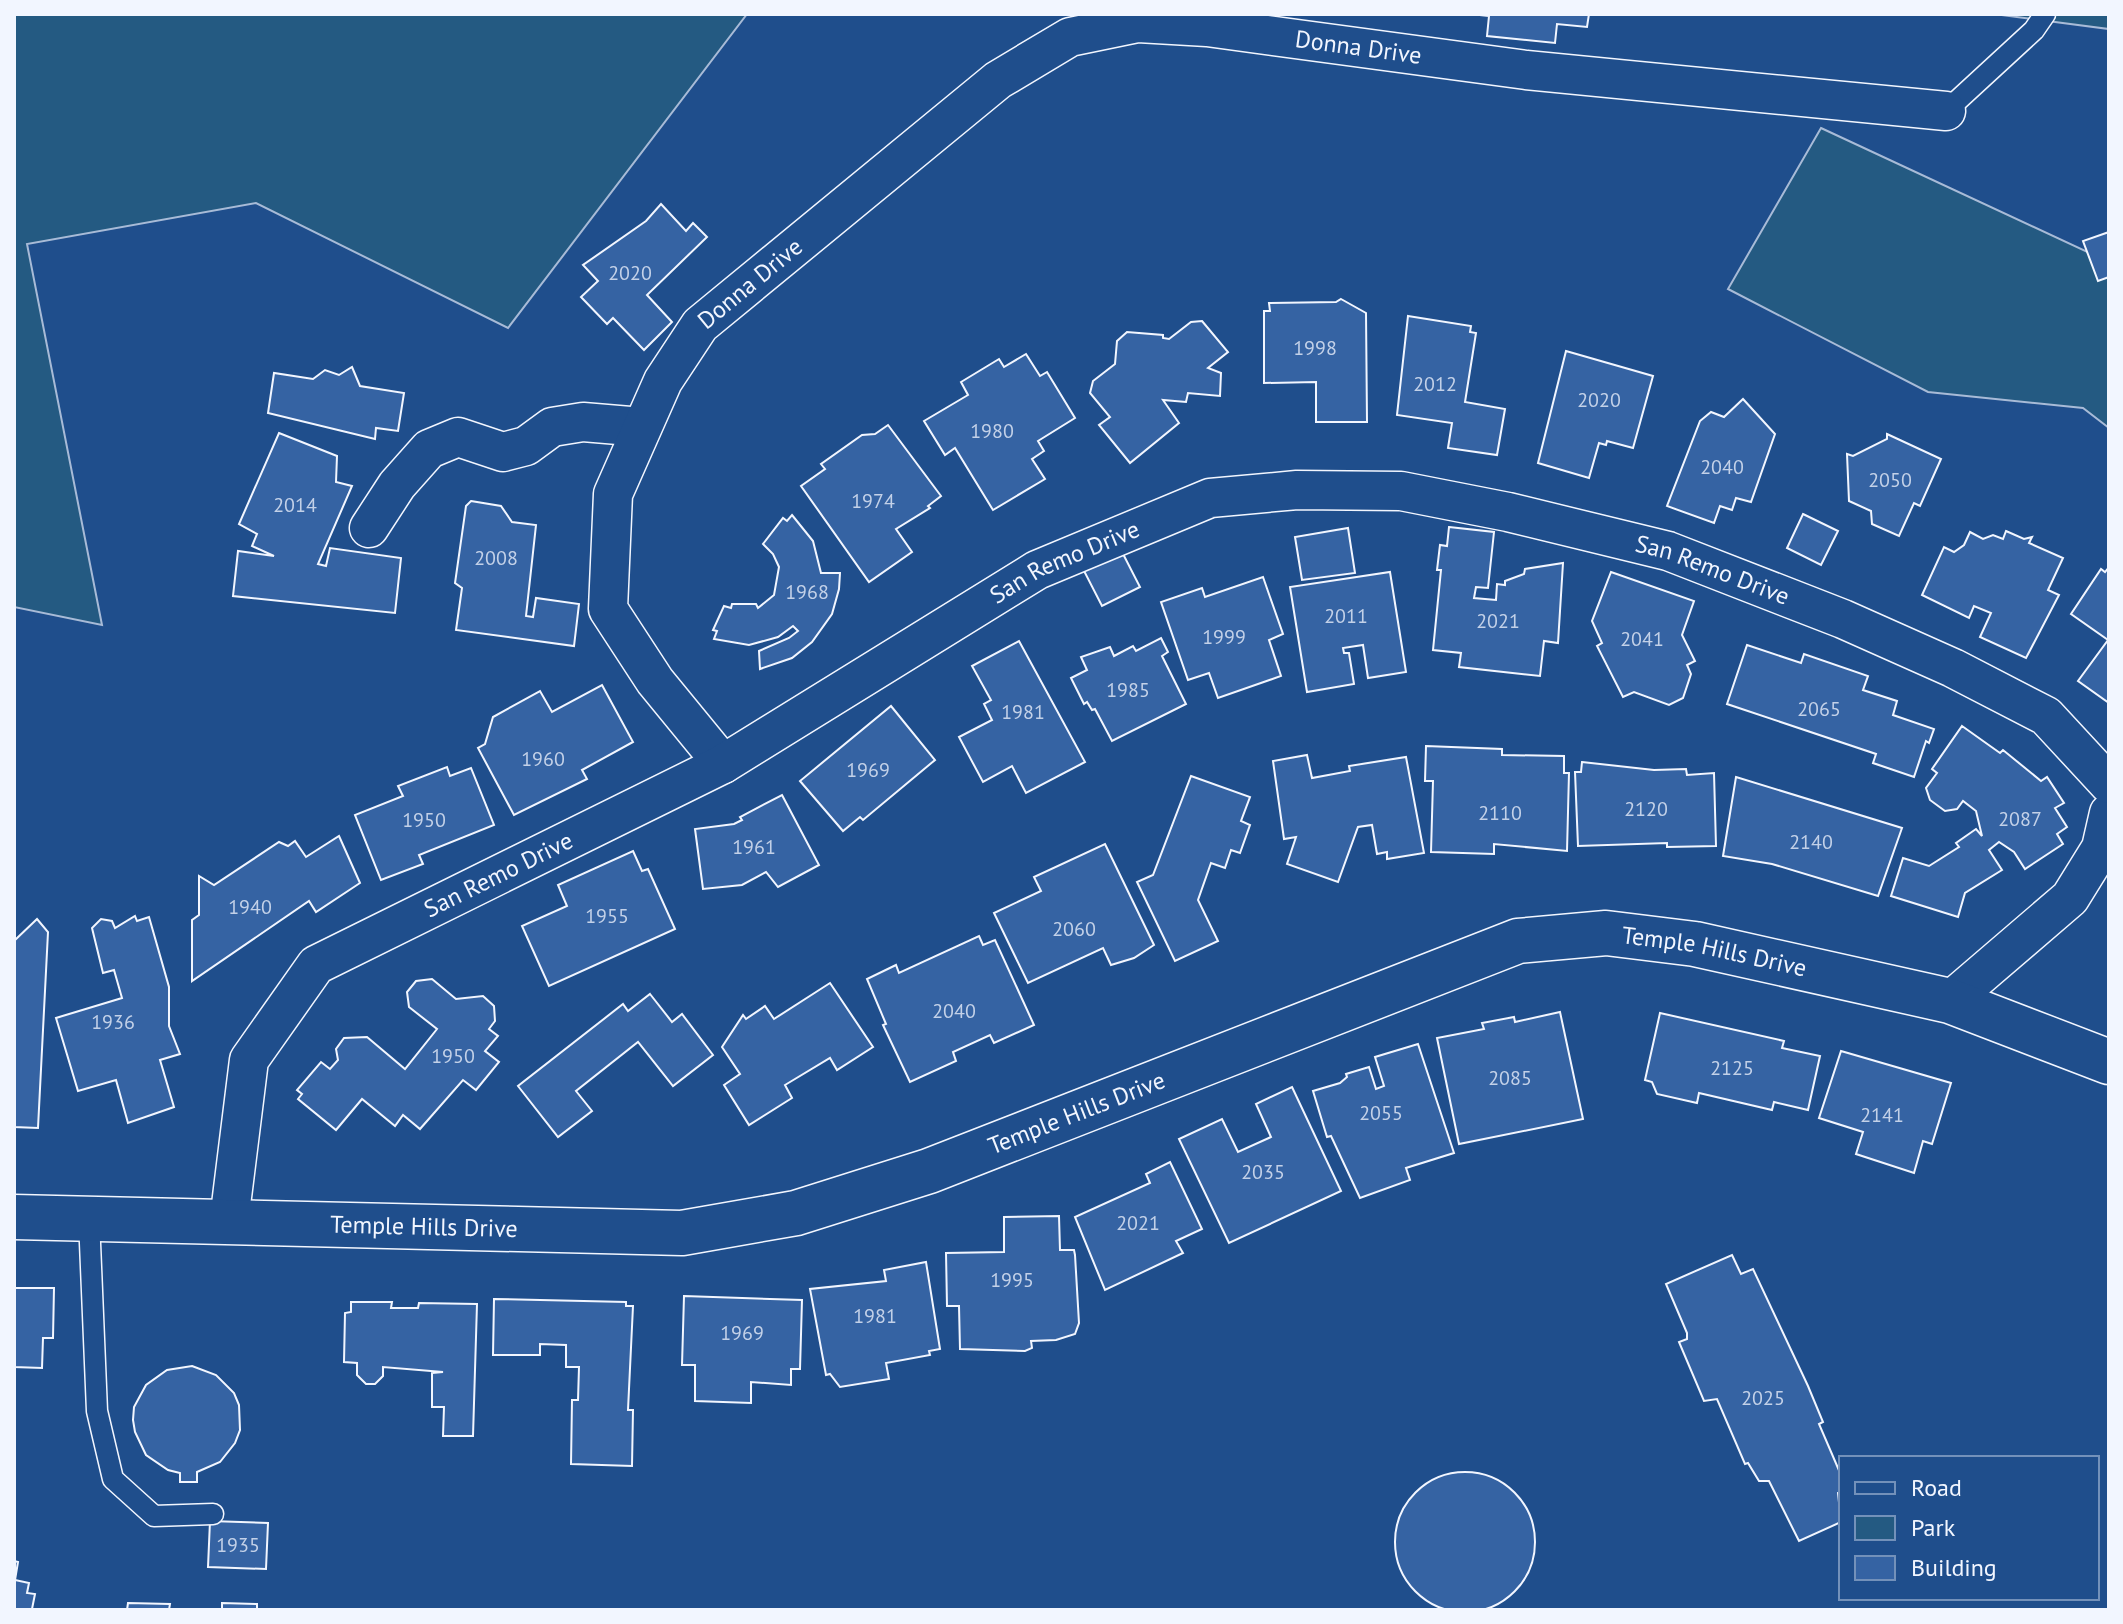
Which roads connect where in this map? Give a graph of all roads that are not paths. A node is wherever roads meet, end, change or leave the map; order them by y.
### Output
1 (2045, 14) edge
2 (1946, 111) joint
3 (642, 427) junction
4 (369, 528) dead end
5 (723, 764) junction
6 (2109, 784) edge
7 (2109, 813) edge
8 (1950, 1001) junction
9 (2109, 1062) edge
10 (14, 1217) edge
11 (89, 1219) junction
12 (229, 1221) junction
13 (213, 1514) dead end

1 - 2 lane
2 - 3 street, Donna Drive
3 - 4 street
3 - 5 street, Donna Drive
5 - 6 street, San Remo Drive
5 - 12 street, San Remo Drive
7 - 8 street
8 - 9 street, Temple Hills Drive
8 - 12 street, Temple Hills Drive
10 - 11 street, Temple Hills Drive
11 - 12 street, Temple Hills Drive
11 - 13 lane

